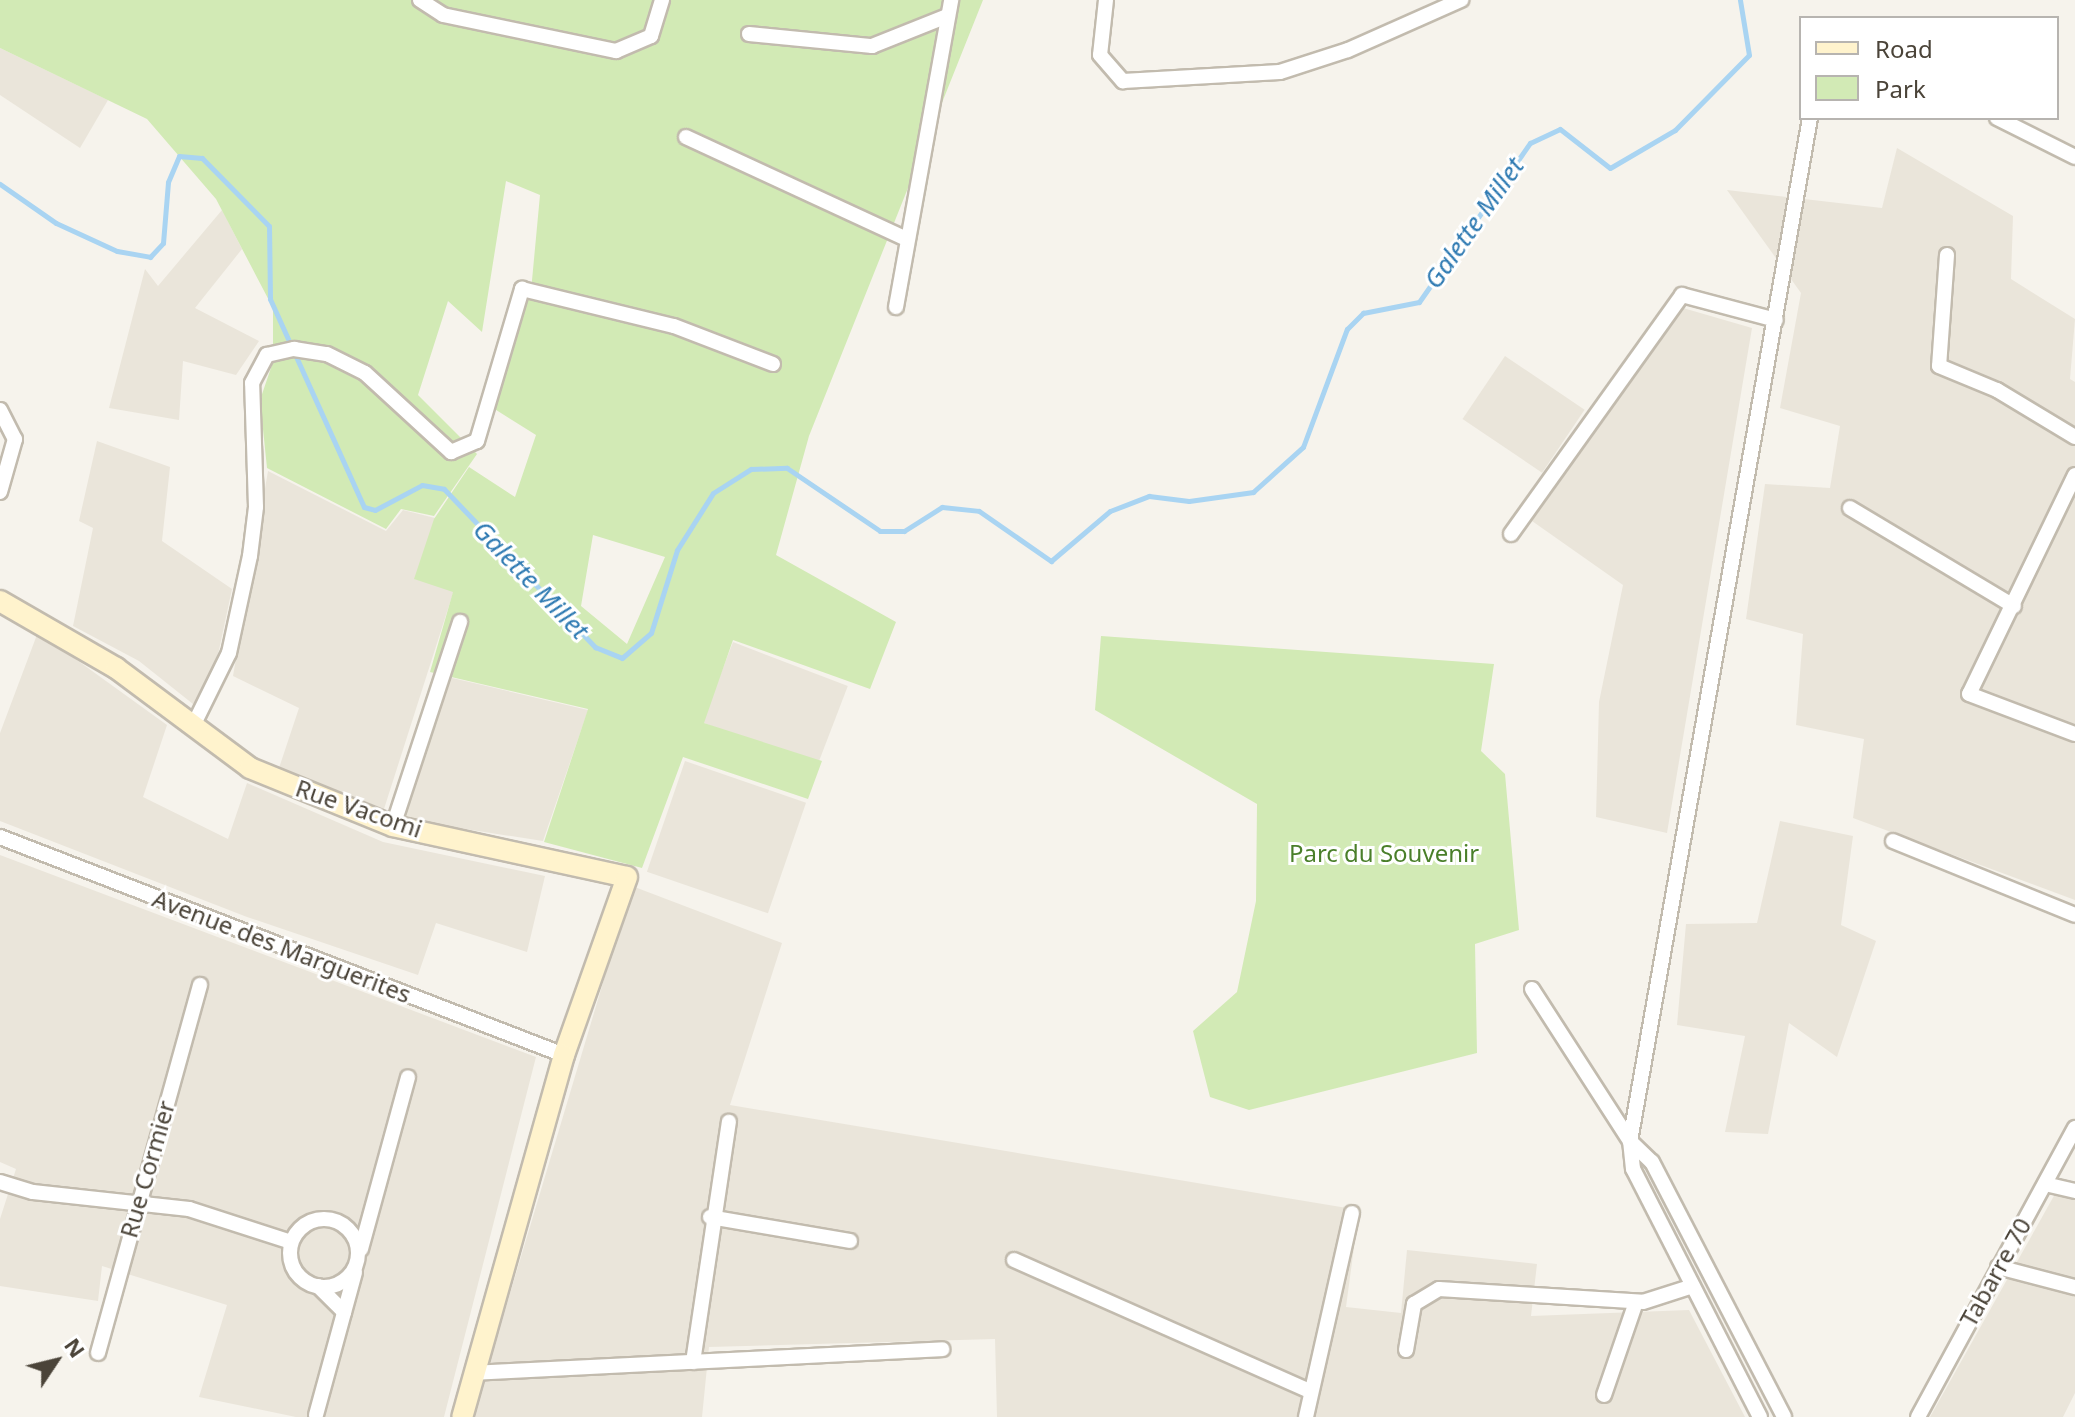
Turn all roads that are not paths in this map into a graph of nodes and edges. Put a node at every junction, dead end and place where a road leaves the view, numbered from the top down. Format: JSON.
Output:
{"nodes":[{"id":1,"x":420,"y":0,"type":"edge"},
{"id":2,"x":662,"y":0,"type":"edge"},
{"id":3,"x":951,"y":0,"type":"edge"},
{"id":4,"x":1106,"y":0,"type":"edge"},
{"id":5,"x":1461,"y":0,"type":"edge"},
{"id":6,"x":947,"y":16,"type":"junction"},
{"id":7,"x":749,"y":34,"type":"dead end"},
{"id":8,"x":1810,"y":120,"type":"edge"},
{"id":9,"x":2001,"y":120,"type":"edge"},
{"id":10,"x":686,"y":137,"type":"dead end"},
{"id":11,"x":2075,"y":157,"type":"edge"},
{"id":12,"x":905,"y":238,"type":"junction"},
{"id":13,"x":1947,"y":255,"type":"dead end"},
{"id":14,"x":896,"y":307,"type":"dead end"},
{"id":15,"x":1776,"y":320,"type":"junction"},
{"id":16,"x":773,"y":364,"type":"dead end"},
{"id":17,"x":0,"y":410,"type":"edge"},
{"id":18,"x":2075,"y":437,"type":"edge"},
{"id":19,"x":2075,"y":475,"type":"edge"},
{"id":20,"x":0,"y":492,"type":"edge"},
{"id":21,"x":1850,"y":508,"type":"dead end"},
{"id":22,"x":1511,"y":534,"type":"dead end"},
{"id":23,"x":0,"y":601,"type":"edge"},
{"id":24,"x":2014,"y":606,"type":"junction"},
{"id":25,"x":460,"y":622,"type":"dead end"},
{"id":26,"x":194,"y":724,"type":"junction"},
{"id":27,"x":2075,"y":734,"type":"edge"},
{"id":28,"x":393,"y":826,"type":"junction"},
{"id":29,"x":0,"y":837,"type":"edge"},
{"id":30,"x":1893,"y":841,"type":"dead end"},
{"id":31,"x":2075,"y":915,"type":"edge"},
{"id":32,"x":200,"y":985,"type":"dead end"},
{"id":33,"x":1532,"y":989,"type":"dead end"},
{"id":34,"x":564,"y":1055,"type":"junction"},
{"id":35,"x":408,"y":1077,"type":"dead end"},
{"id":36,"x":729,"y":1122,"type":"dead end"},
{"id":37,"x":2075,"y":1128,"type":"edge"},
{"id":38,"x":1630,"y":1141,"type":"junction"},
{"id":39,"x":0,"y":1182,"type":"edge"},
{"id":40,"x":2045,"y":1184,"type":"junction"},
{"id":41,"x":2075,"y":1191,"type":"edge"},
{"id":42,"x":137,"y":1200,"type":"junction"},
{"id":43,"x":371,"y":1212,"type":"junction"},
{"id":44,"x":1352,"y":1213,"type":"dead end"},
{"id":45,"x":710,"y":1217,"type":"junction"},
{"id":46,"x":338,"y":1222,"type":"junction"},
{"id":47,"x":850,"y":1241,"type":"dead end"},
{"id":48,"x":291,"y":1242,"type":"junction"},
{"id":49,"x":361,"y":1249,"type":"junction"},
{"id":50,"x":1014,"y":1260,"type":"dead end"},
{"id":51,"x":1998,"y":1267,"type":"junction"},
{"id":52,"x":355,"y":1272,"type":"junction"},
{"id":53,"x":318,"y":1286,"type":"junction"},
{"id":54,"x":1693,"y":1286,"type":"junction"},
{"id":55,"x":2075,"y":1287,"type":"edge"},
{"id":56,"x":1636,"y":1302,"type":"junction"},
{"id":57,"x":344,"y":1312,"type":"junction"},
{"id":58,"x":942,"y":1349,"type":"dead end"},
{"id":59,"x":1406,"y":1350,"type":"dead end"},
{"id":60,"x":98,"y":1353,"type":"dead end"},
{"id":61,"x":693,"y":1362,"type":"junction"},
{"id":62,"x":473,"y":1373,"type":"junction"},
{"id":63,"x":1310,"y":1391,"type":"junction"},
{"id":64,"x":1604,"y":1395,"type":"dead end"},
{"id":65,"x":316,"y":1415,"type":"edge"},
{"id":66,"x":462,"y":1417,"type":"edge"},
{"id":67,"x":1306,"y":1417,"type":"edge"},
{"id":68,"x":1760,"y":1417,"type":"edge"},
{"id":69,"x":1784,"y":1417,"type":"edge"},
{"id":70,"x":1918,"y":1417,"type":"edge"}],
"edges":[{"from":1,"to":2,"type":"street"},
{"from":3,"to":6,"type":"street"},
{"from":4,"to":5,"type":"street"},
{"from":6,"to":7,"type":"street"},
{"from":6,"to":12,"type":"street"},
{"from":8,"to":15,"type":"street"},
{"from":9,"to":11,"type":"street"},
{"from":10,"to":12,"type":"street"},
{"from":12,"to":14,"type":"street"},
{"from":13,"to":18,"type":"street"},
{"from":15,"to":22,"type":"street"},
{"from":15,"to":38,"type":"street"},
{"from":16,"to":26,"type":"street"},
{"from":17,"to":20,"type":"street"},
{"from":19,"to":24,"type":"street"},
{"from":21,"to":24,"type":"street"},
{"from":23,"to":26,"type":"street","name":"Rue Vacomi"},
{"from":24,"to":27,"type":"street"},
{"from":25,"to":28,"type":"street"},
{"from":26,"to":28,"type":"street","name":"Rue Vacomi"},
{"from":28,"to":34,"type":"street","name":"Rue Vacomi"},
{"from":29,"to":34,"type":"street","name":"Avenue des Marguerites"},
{"from":30,"to":31,"type":"street"},
{"from":32,"to":42,"type":"street","name":"Rue Cormier"},
{"from":33,"to":38,"type":"street"},
{"from":34,"to":62,"type":"street"},
{"from":35,"to":43,"type":"street"},
{"from":36,"to":45,"type":"street"},
{"from":37,"to":40,"type":"street","name":"Tabarre 70"},
{"from":38,"to":54,"type":"street"},
{"from":38,"to":69,"type":"street"},
{"from":39,"to":42,"type":"street"},
{"from":40,"to":41,"type":"street"},
{"from":40,"to":51,"type":"street","name":"Tabarre 70"},
{"from":42,"to":48,"type":"street"},
{"from":42,"to":60,"type":"street","name":"Rue Cormier"},
{"from":43,"to":46,"type":"street"},
{"from":43,"to":49,"type":"street"},
{"from":44,"to":63,"type":"street"},
{"from":45,"to":47,"type":"street"},
{"from":45,"to":61,"type":"street"},
{"from":46,"to":48,"type":"street"},
{"from":46,"to":49,"type":"street"},
{"from":48,"to":53,"type":"street"},
{"from":49,"to":52,"type":"street"},
{"from":50,"to":63,"type":"street"},
{"from":51,"to":55,"type":"street"},
{"from":51,"to":70,"type":"street","name":"Tabarre 70"},
{"from":52,"to":53,"type":"street"},
{"from":52,"to":57,"type":"street"},
{"from":53,"to":57,"type":"street"},
{"from":54,"to":56,"type":"street"},
{"from":54,"to":68,"type":"street"},
{"from":56,"to":59,"type":"street"},
{"from":56,"to":64,"type":"street"},
{"from":57,"to":65,"type":"street"},
{"from":58,"to":61,"type":"street"},
{"from":61,"to":62,"type":"street"},
{"from":62,"to":66,"type":"street"},
{"from":63,"to":67,"type":"street"}]}
